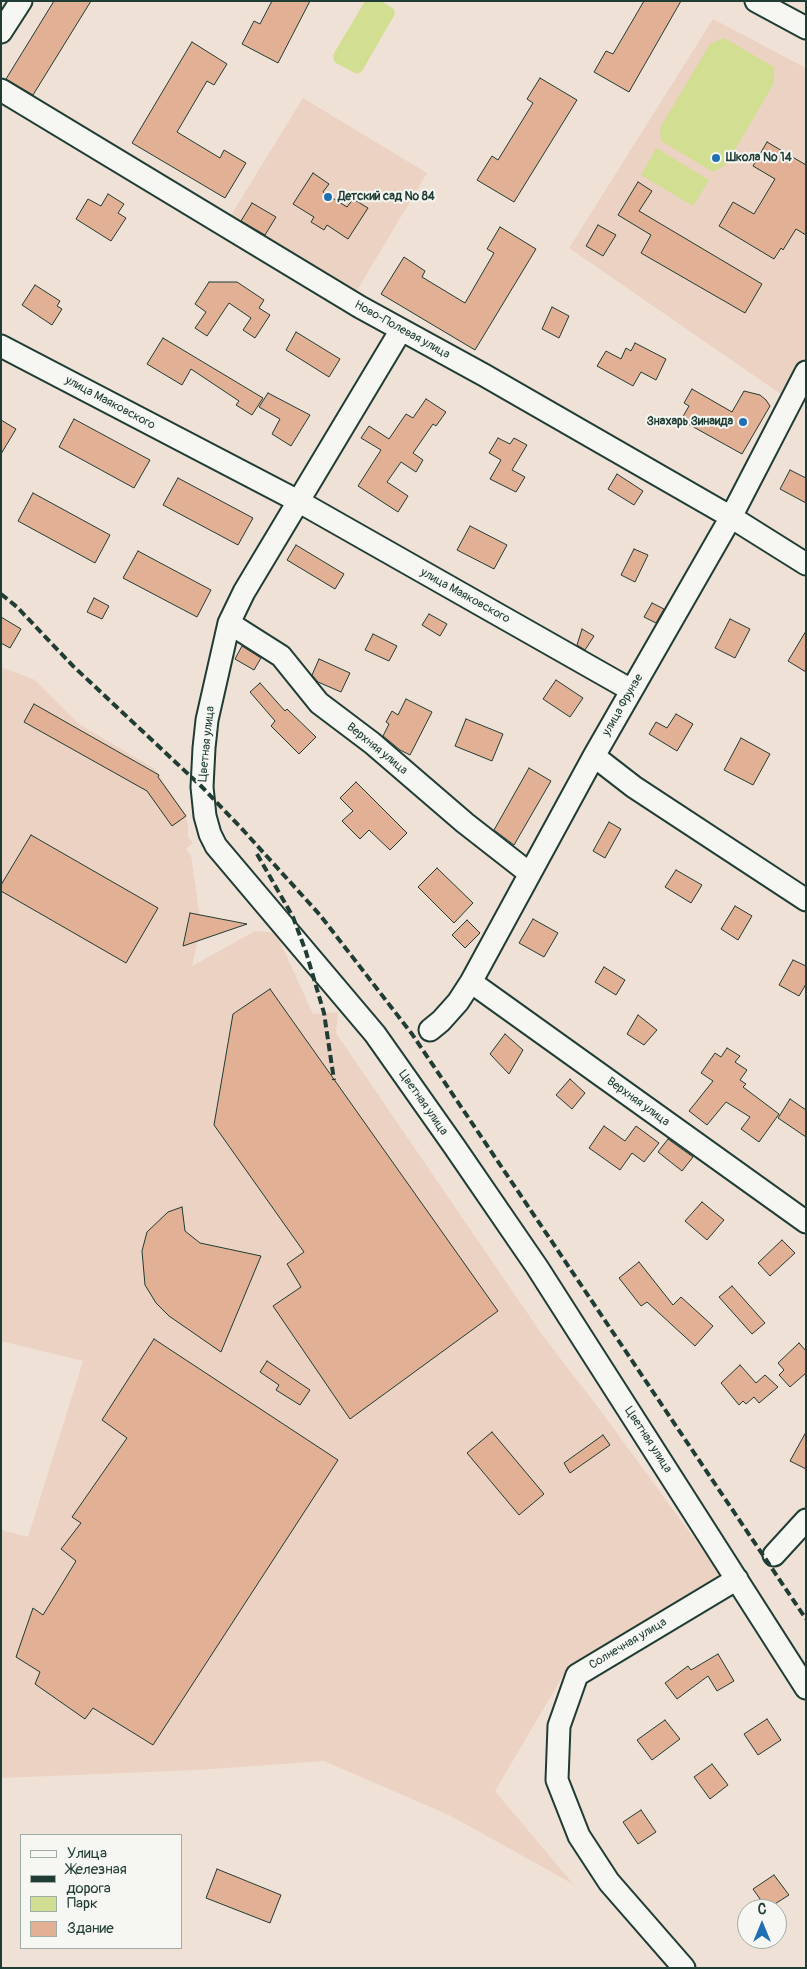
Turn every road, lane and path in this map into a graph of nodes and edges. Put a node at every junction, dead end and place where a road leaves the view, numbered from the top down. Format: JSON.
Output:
{"nodes":[{"id":1,"x":21,"y":1,"type":"edge"},
{"id":2,"x":756,"y":1,"type":"edge"},
{"id":3,"x":806,"y":28,"type":"edge"},
{"id":4,"x":1,"y":32,"type":"edge"},
{"id":5,"x":1,"y":90,"type":"edge"},
{"id":6,"x":400,"y":330,"type":"junction"},
{"id":7,"x":1,"y":346,"type":"edge"},
{"id":8,"x":806,"y":372,"type":"edge"},
{"id":9,"x":801,"y":394,"type":"edge"},
{"id":10,"x":298,"y":501,"type":"junction"},
{"id":11,"x":731,"y":517,"type":"junction"},
{"id":12,"x":806,"y":564,"type":"edge"},
{"id":13,"x":229,"y":623,"type":"junction"},
{"id":14,"x":631,"y":690,"type":"junction"},
{"id":15,"x":594,"y":756,"type":"junction"},
{"id":16,"x":529,"y":873,"type":"junction"},
{"id":17,"x":806,"y":900,"type":"edge"},
{"id":18,"x":471,"y":982,"type":"junction"},
{"id":19,"x":430,"y":1030,"type":"dead end"},
{"id":20,"x":806,"y":1222,"type":"edge"},
{"id":21,"x":806,"y":1520,"type":"edge"},
{"id":22,"x":774,"y":1555,"type":"dead end"},
{"id":23,"x":737,"y":1579,"type":"junction"},
{"id":24,"x":806,"y":1688,"type":"edge"},
{"id":25,"x":684,"y":1968,"type":"edge"}],
"edges":[{"from":1,"to":4,"type":"street"},
{"from":2,"to":3,"type":"street"},
{"from":5,"to":6,"type":"street","name":"Ново-Полевая улица"},
{"from":6,"to":10,"type":"street"},
{"from":6,"to":11,"type":"street","name":"Ново-Полевая улица"},
{"from":7,"to":10,"type":"street","name":"улица Маяковского"},
{"from":8,"to":9,"type":"street","name":"улица Фрунзе"},
{"from":9,"to":11,"type":"street","name":"улица Фрунзе"},
{"from":10,"to":13,"type":"street","name":"Цветная улица"},
{"from":10,"to":14,"type":"street","name":"улица Маяковского"},
{"from":11,"to":12,"type":"street","name":"Ново-Полевая улица"},
{"from":11,"to":14,"type":"street","name":"улица Фрунзе"},
{"from":13,"to":16,"type":"street","name":"Верхняя улица"},
{"from":13,"to":23,"type":"street","name":"Цветная улица"},
{"from":14,"to":15,"type":"street","name":"улица Фрунзе"},
{"from":15,"to":16,"type":"street","name":"улица Фрунзе"},
{"from":15,"to":17,"type":"street"},
{"from":16,"to":18,"type":"street","name":"улица Фрунзе"},
{"from":18,"to":19,"type":"street","name":"улица Фрунзе"},
{"from":18,"to":20,"type":"street","name":"Верхняя улица"},
{"from":21,"to":22,"type":"street"},
{"from":23,"to":24,"type":"street","name":"Цветная улица"},
{"from":23,"to":25,"type":"street","name":"Солнечная улица"}]}
